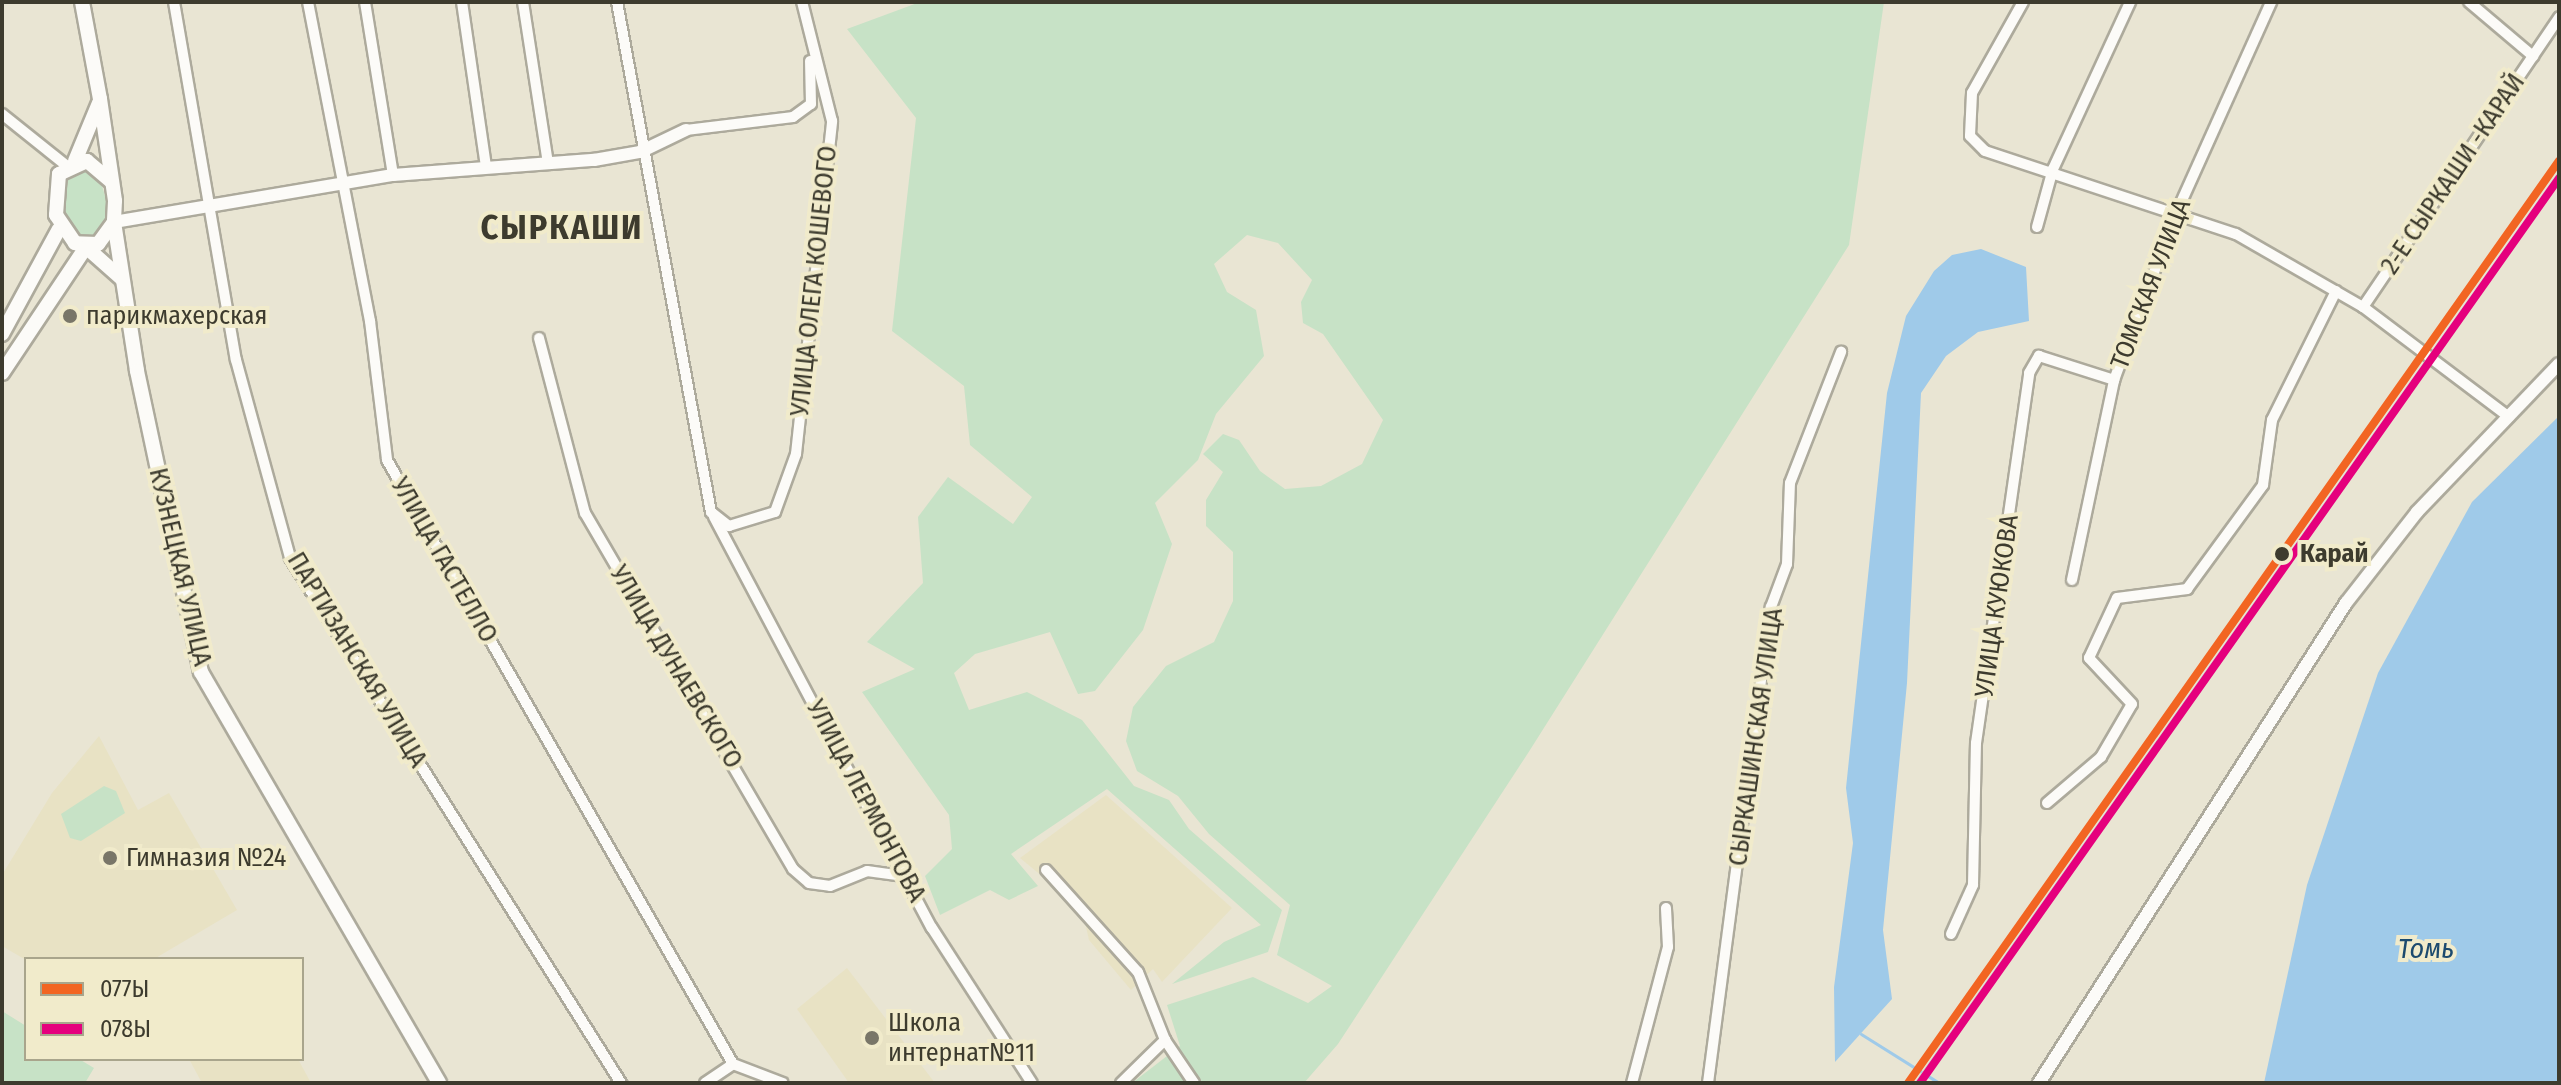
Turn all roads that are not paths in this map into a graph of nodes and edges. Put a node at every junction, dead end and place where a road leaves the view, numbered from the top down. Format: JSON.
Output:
{"nodes":[{"id":1,"x":82,"y":2,"type":"edge"},
{"id":2,"x":174,"y":2,"type":"edge"},
{"id":3,"x":308,"y":2,"type":"edge"},
{"id":4,"x":365,"y":2,"type":"edge"},
{"id":5,"x":462,"y":2,"type":"edge"},
{"id":6,"x":523,"y":2,"type":"edge"},
{"id":7,"x":617,"y":2,"type":"edge"},
{"id":8,"x":802,"y":2,"type":"edge"},
{"id":9,"x":2023,"y":2,"type":"edge"},
{"id":10,"x":2130,"y":2,"type":"edge"},
{"id":11,"x":2271,"y":2,"type":"edge"},
{"id":12,"x":2469,"y":2,"type":"edge"},
{"id":13,"x":2559,"y":17,"type":"edge"},
{"id":14,"x":810,"y":55,"type":"junction"},
{"id":15,"x":2533,"y":56,"type":"junction"},
{"id":16,"x":100,"y":99,"type":"junction"},
{"id":17,"x":2,"y":114,"type":"edge"},
{"id":18,"x":686,"y":130,"type":"joint"},
{"id":19,"x":640,"y":152,"type":"junction"},
{"id":20,"x":71,"y":163,"type":"junction"},
{"id":21,"x":548,"y":163,"type":"junction"},
{"id":22,"x":486,"y":166,"type":"junction"},
{"id":23,"x":2053,"y":169,"type":"junction"},
{"id":24,"x":393,"y":175,"type":"junction"},
{"id":25,"x":110,"y":180,"type":"junction"},
{"id":26,"x":342,"y":185,"type":"junction"},
{"id":27,"x":214,"y":203,"type":"junction"},
{"id":28,"x":2175,"y":216,"type":"junction"},
{"id":29,"x":114,"y":222,"type":"junction"},
{"id":30,"x":2037,"y":227,"type":"dead end"},
{"id":31,"x":59,"y":229,"type":"junction"},
{"id":32,"x":86,"y":247,"type":"junction"},
{"id":33,"x":122,"y":279,"type":"junction"},
{"id":34,"x":2336,"y":291,"type":"junction"},
{"id":35,"x":2363,"y":307,"type":"junction"},
{"id":36,"x":2,"y":334,"type":"edge"},
{"id":37,"x":539,"y":338,"type":"dead end"},
{"id":38,"x":1841,"y":352,"type":"dead end"},
{"id":39,"x":2559,"y":364,"type":"edge"},
{"id":40,"x":2,"y":373,"type":"edge"},
{"id":41,"x":2114,"y":380,"type":"junction"},
{"id":42,"x":2509,"y":417,"type":"junction"},
{"id":43,"x":711,"y":512,"type":"junction"},
{"id":44,"x":2072,"y":580,"type":"dead end"},
{"id":45,"x":2047,"y":803,"type":"dead end"},
{"id":46,"x":1046,"y":870,"type":"dead end"},
{"id":47,"x":910,"y":877,"type":"junction"},
{"id":48,"x":1666,"y":908,"type":"dead end"},
{"id":49,"x":1951,"y":934,"type":"dead end"},
{"id":50,"x":1165,"y":1040,"type":"junction"},
{"id":51,"x":733,"y":1064,"type":"junction"},
{"id":52,"x":439,"y":1083,"type":"edge"},
{"id":53,"x":621,"y":1083,"type":"edge"},
{"id":54,"x":705,"y":1083,"type":"edge"},
{"id":55,"x":783,"y":1083,"type":"edge"},
{"id":56,"x":1032,"y":1083,"type":"edge"},
{"id":57,"x":1121,"y":1083,"type":"edge"},
{"id":58,"x":1194,"y":1083,"type":"edge"},
{"id":59,"x":1632,"y":1083,"type":"edge"},
{"id":60,"x":1708,"y":1083,"type":"edge"},
{"id":61,"x":2039,"y":1083,"type":"edge"}],
"edges":[{"from":1,"to":16,"type":"main road"},
{"from":2,"to":27,"type":"street","name":"ПАРТИЗАНСКАЯ УЛИЦА"},
{"from":3,"to":26,"type":"street","name":"УЛИЦА ГАСТЕЛЛО"},
{"from":4,"to":24,"type":"street"},
{"from":5,"to":22,"type":"street"},
{"from":6,"to":21,"type":"street"},
{"from":7,"to":19,"type":"street","name":"УЛИЦА ЛЕРМОНТОВА"},
{"from":8,"to":14,"type":"street","name":"УЛИЦА ОЛЕГА КОШЕВОГО"},
{"from":9,"to":23,"type":"street"},
{"from":10,"to":23,"type":"street"},
{"from":11,"to":28,"type":"street","name":"ТОМСКАЯ УЛИЦА"},
{"from":12,"to":15,"type":"street"},
{"from":13,"to":15,"type":"street","name":"2-Е СЫРКАШИ -КАРАЙ"},
{"from":14,"to":18,"type":"street"},
{"from":14,"to":43,"type":"street","name":"УЛИЦА ОЛЕГА КОШЕВОГО"},
{"from":15,"to":35,"type":"street","name":"2-Е СЫРКАШИ -КАРАЙ"},
{"from":16,"to":20,"type":"main road"},
{"from":16,"to":25,"type":"main road"},
{"from":17,"to":20,"type":"street"},
{"from":18,"to":19,"type":"street"},
{"from":19,"to":21,"type":"street"},
{"from":19,"to":43,"type":"street","name":"УЛИЦА ЛЕРМОНТОВА"},
{"from":20,"to":25,"type":"main road"},
{"from":20,"to":31,"type":"main road"},
{"from":21,"to":22,"type":"street"},
{"from":22,"to":24,"type":"street"},
{"from":23,"to":28,"type":"street"},
{"from":23,"to":30,"type":"street"},
{"from":24,"to":26,"type":"street"},
{"from":25,"to":29,"type":"main road"},
{"from":26,"to":27,"type":"street"},
{"from":26,"to":51,"type":"street","name":"УЛИЦА ГАСТЕЛЛО"},
{"from":27,"to":29,"type":"street"},
{"from":27,"to":53,"type":"street","name":"ПАРТИЗАНСКАЯ УЛИЦА"},
{"from":28,"to":34,"type":"street"},
{"from":28,"to":41,"type":"street","name":"ТОМСКАЯ УЛИЦА"},
{"from":29,"to":32,"type":"main road"},
{"from":29,"to":33,"type":"main road","name":"КУЗНЕЦКАЯ УЛИЦА"},
{"from":31,"to":32,"type":"main road"},
{"from":31,"to":36,"type":"main road"},
{"from":32,"to":33,"type":"main road"},
{"from":32,"to":40,"type":"main road"},
{"from":33,"to":52,"type":"main road","name":"КУЗНЕЦКАЯ УЛИЦА"},
{"from":34,"to":35,"type":"street"},
{"from":34,"to":45,"type":"street"},
{"from":35,"to":42,"type":"street"},
{"from":37,"to":47,"type":"street","name":"УЛИЦА ДУНАЕВСКОГО"},
{"from":38,"to":60,"type":"street","name":"СЫРКАШИНСКАЯ УЛИЦА"},
{"from":39,"to":42,"type":"street"},
{"from":41,"to":44,"type":"street","name":"ТОМСКАЯ УЛИЦА"},
{"from":41,"to":49,"type":"street","name":"УЛИЦА КУЮКОВА"},
{"from":42,"to":61,"type":"street"},
{"from":43,"to":47,"type":"street","name":"УЛИЦА ЛЕРМОНТОВА"},
{"from":46,"to":50,"type":"street"},
{"from":47,"to":56,"type":"street","name":"УЛИЦА ЛЕРМОНТОВА"},
{"from":48,"to":59,"type":"street"},
{"from":50,"to":57,"type":"street"},
{"from":50,"to":58,"type":"street"},
{"from":51,"to":54,"type":"street"},
{"from":51,"to":55,"type":"street"}]}
